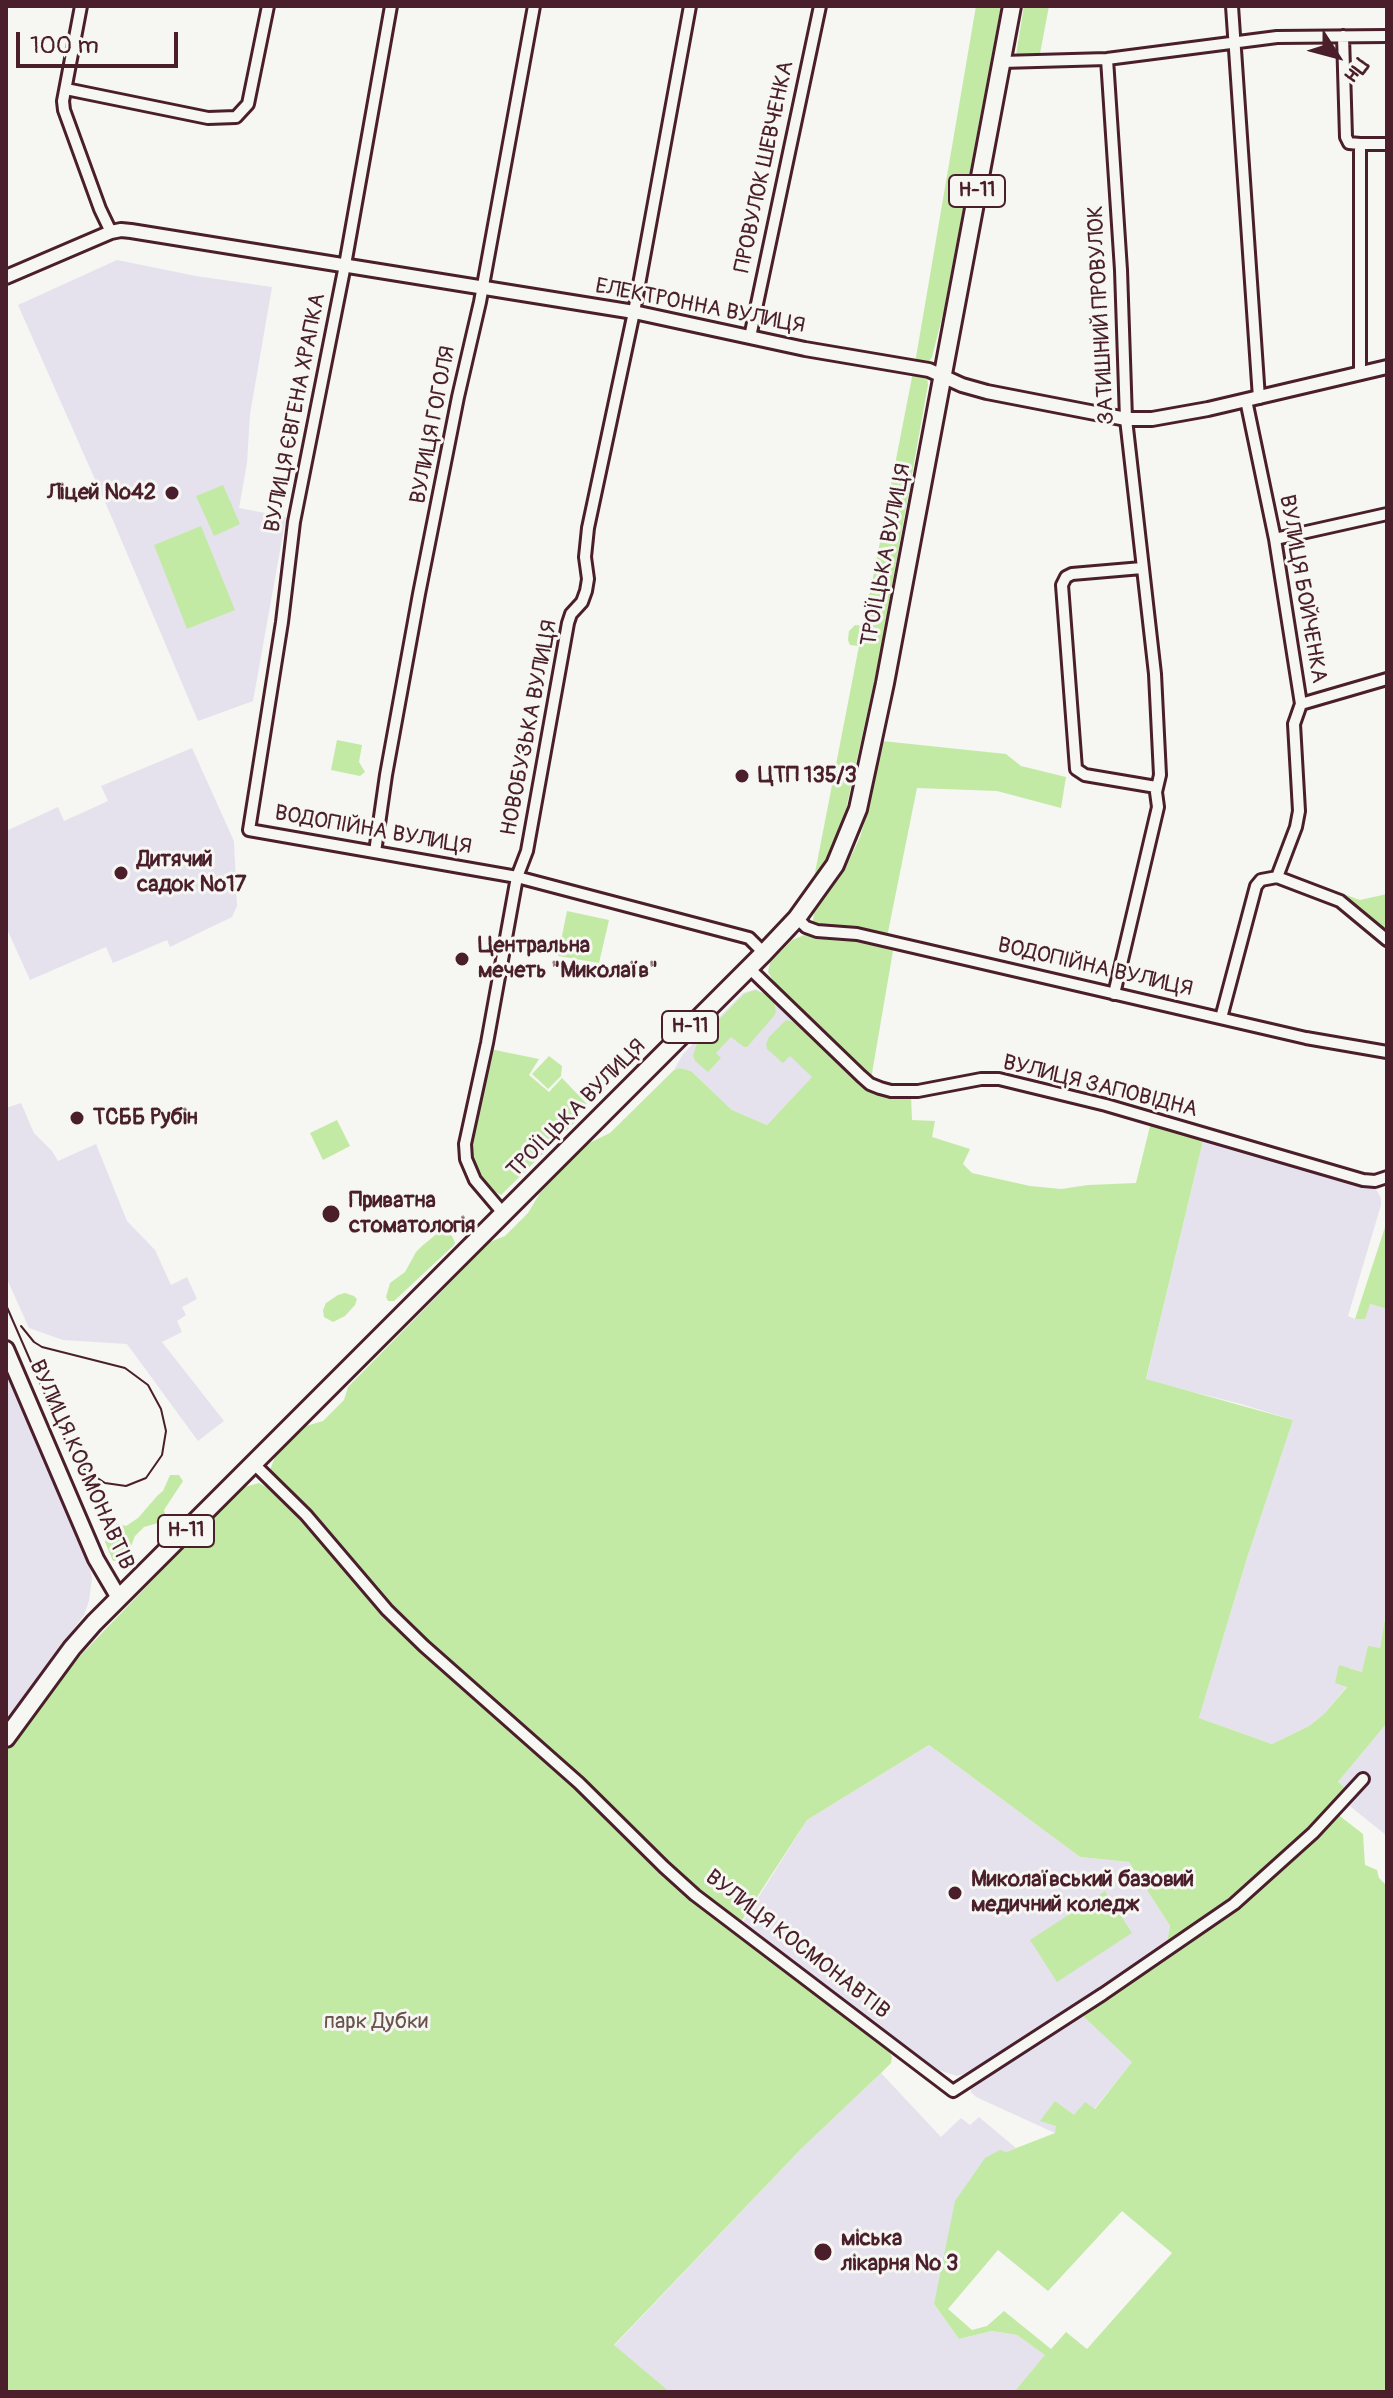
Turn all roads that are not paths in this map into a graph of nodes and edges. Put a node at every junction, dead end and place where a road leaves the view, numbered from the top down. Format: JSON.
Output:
{"nodes":[{"id":1,"x":81,"y":6,"type":"edge"},
{"id":2,"x":268,"y":6,"type":"edge"},
{"id":3,"x":391,"y":6,"type":"edge"},
{"id":4,"x":534,"y":6,"type":"edge"},
{"id":5,"x":690,"y":6,"type":"edge"},
{"id":6,"x":820,"y":6,"type":"edge"},
{"id":7,"x":1012,"y":6,"type":"edge"},
{"id":8,"x":1232,"y":6,"type":"edge"},
{"id":9,"x":1343,"y":36,"type":"junction"},
{"id":10,"x":1387,"y":36,"type":"edge"},
{"id":11,"x":1235,"y":41,"type":"junction"},
{"id":12,"x":1107,"y":59,"type":"junction"},
{"id":13,"x":1002,"y":62,"type":"junction"},
{"id":14,"x":66,"y":89,"type":"junction"},
{"id":15,"x":1360,"y":144,"type":"junction"},
{"id":16,"x":1387,"y":144,"type":"edge"},
{"id":17,"x":111,"y":232,"type":"junction"},
{"id":18,"x":345,"y":265,"type":"junction"},
{"id":19,"x":6,"y":277,"type":"edge"},
{"id":20,"x":483,"y":287,"type":"junction"},
{"id":21,"x":634,"y":312,"type":"junction"},
{"id":22,"x":750,"y":337,"type":"junction"},
{"id":23,"x":1387,"y":367,"type":"edge"},
{"id":24,"x":1360,"y":374,"type":"junction"},
{"id":25,"x":943,"y":376,"type":"junction"},
{"id":26,"x":1259,"y":398,"type":"junction"},
{"id":27,"x":1246,"y":400,"type":"junction"},
{"id":28,"x":1126,"y":419,"type":"junction"},
{"id":29,"x":1387,"y":514,"type":"edge"},
{"id":30,"x":1275,"y":539,"type":"junction"},
{"id":31,"x":1142,"y":568,"type":"junction"},
{"id":32,"x":1387,"y":679,"type":"edge"},
{"id":33,"x":1301,"y":704,"type":"junction"},
{"id":34,"x":1156,"y":787,"type":"junction"},
{"id":35,"x":249,"y":830,"type":"joint"},
{"id":36,"x":375,"y":852,"type":"junction"},
{"id":37,"x":517,"y":877,"type":"junction"},
{"id":38,"x":1277,"y":877,"type":"junction"},
{"id":39,"x":797,"y":918,"type":"junction"},
{"id":40,"x":1387,"y":940,"type":"edge"},
{"id":41,"x":764,"y":953,"type":"junction"},
{"id":42,"x":749,"y":968,"type":"junction"},
{"id":43,"x":1114,"y":994,"type":"junction"},
{"id":44,"x":1221,"y":1018,"type":"junction"},
{"id":45,"x":1387,"y":1052,"type":"edge"},
{"id":46,"x":1387,"y":1177,"type":"edge"},
{"id":47,"x":503,"y":1213,"type":"junction"},
{"id":48,"x":6,"y":1349,"type":"edge"},
{"id":49,"x":253,"y":1463,"type":"junction"},
{"id":50,"x":119,"y":1598,"type":"junction"},
{"id":51,"x":6,"y":1738,"type":"edge"},
{"id":52,"x":1363,"y":1779,"type":"dead end"}],
"edges":[{"from":1,"to":14,"type":"street"},
{"from":2,"to":14,"type":"street"},
{"from":3,"to":18,"type":"street","name":"ВУЛИЦЯ ЄВГЕНА ХРАПКА"},
{"from":4,"to":20,"type":"street","name":"ВУЛИЦЯ ГОГОЛЯ"},
{"from":5,"to":21,"type":"street","name":"НОВОБУЗЬКА ВУЛИЦЯ"},
{"from":6,"to":22,"type":"street","name":"ПРОВУЛОК ШЕВЧЕНКА"},
{"from":7,"to":13,"type":"main road","name":"ТРОЇЦЬКА ВУЛИЦЯ","number":"Н-11"},
{"from":8,"to":11,"type":"street"},
{"from":9,"to":10,"type":"street"},
{"from":9,"to":11,"type":"street"},
{"from":9,"to":15,"type":"street"},
{"from":11,"to":12,"type":"street"},
{"from":11,"to":26,"type":"street"},
{"from":12,"to":13,"type":"street"},
{"from":12,"to":28,"type":"street","name":"ЗАТИШНИЙ ПРОВУЛОК"},
{"from":13,"to":25,"type":"main road","name":"ТРОЇЦЬКА ВУЛИЦЯ","number":"Н-11"},
{"from":14,"to":17,"type":"street"},
{"from":15,"to":16,"type":"street"},
{"from":15,"to":24,"type":"street"},
{"from":17,"to":18,"type":"street","name":"ЕЛЕКТРОННА ВУЛИЦЯ"},
{"from":17,"to":19,"type":"street","name":"ЕЛЕКТРОННА ВУЛИЦЯ"},
{"from":18,"to":20,"type":"street","name":"ЕЛЕКТРОННА ВУЛИЦЯ"},
{"from":18,"to":35,"type":"street","name":"ВУЛИЦЯ ЄВГЕНА ХРАПКА"},
{"from":20,"to":21,"type":"street","name":"ЕЛЕКТРОННА ВУЛИЦЯ"},
{"from":20,"to":36,"type":"street","name":"ВУЛИЦЯ ГОГОЛЯ"},
{"from":21,"to":22,"type":"street","name":"ЕЛЕКТРОННА ВУЛИЦЯ"},
{"from":21,"to":37,"type":"street","name":"НОВОБУЗЬКА ВУЛИЦЯ"},
{"from":22,"to":25,"type":"street","name":"ЕЛЕКТРОННА ВУЛИЦЯ"},
{"from":23,"to":24,"type":"street","name":"ЕЛЕКТРОННА ВУЛИЦЯ"},
{"from":24,"to":26,"type":"street","name":"ЕЛЕКТРОННА ВУЛИЦЯ"},
{"from":25,"to":28,"type":"street","name":"ЕЛЕКТРОННА ВУЛИЦЯ"},
{"from":25,"to":39,"type":"main road","name":"ТРОЇЦЬКА ВУЛИЦЯ","number":"Н-11"},
{"from":26,"to":27,"type":"street","name":"ЕЛЕКТРОННА ВУЛИЦЯ"},
{"from":27,"to":28,"type":"street","name":"ЕЛЕКТРОННА ВУЛИЦЯ"},
{"from":27,"to":30,"type":"street","name":"ВУЛИЦЯ БОЙЧЕНКА"},
{"from":28,"to":31,"type":"street","name":"ЗАТИШНИЙ ПРОВУЛОК"},
{"from":29,"to":30,"type":"street"},
{"from":30,"to":33,"type":"street","name":"ВУЛИЦЯ БОЙЧЕНКА"},
{"from":31,"to":34,"type":"street","name":"ЗАТИШНИЙ ПРОВУЛОК"},
{"from":31,"to":34,"type":"street"},
{"from":32,"to":33,"type":"street"},
{"from":33,"to":38,"type":"street","name":"ВУЛИЦЯ БОЙЧЕНКА"},
{"from":34,"to":43,"type":"street","name":"ЗАТИШНИЙ ПРОВУЛОК"},
{"from":35,"to":36,"type":"street","name":"ВОДОПІЙНА ВУЛИЦЯ"},
{"from":36,"to":37,"type":"street","name":"ВОДОПІЙНА ВУЛИЦЯ"},
{"from":37,"to":41,"type":"street","name":"ВОДОПІЙНА ВУЛИЦЯ"},
{"from":37,"to":47,"type":"street","name":"НОВОБУЗЬКА ВУЛИЦЯ"},
{"from":38,"to":40,"type":"street"},
{"from":38,"to":44,"type":"street"},
{"from":39,"to":41,"type":"main road","name":"ТРОЇЦЬКА ВУЛИЦЯ","number":"Н-11"},
{"from":39,"to":43,"type":"street","name":"ВОДОПІЙНА ВУЛИЦЯ"},
{"from":41,"to":42,"type":"main road","name":"ТРОЇЦЬКА ВУЛИЦЯ","number":"Н-11"},
{"from":42,"to":46,"type":"street","name":"ВУЛИЦЯ ЗАПОВІДНА"},
{"from":42,"to":47,"type":"main road","name":"ТРОЇЦЬКА ВУЛИЦЯ","number":"Н-11"},
{"from":43,"to":44,"type":"street","name":"ВОДОПІЙНА ВУЛИЦЯ"},
{"from":44,"to":45,"type":"street","name":"ВОДОПІЙНА ВУЛИЦЯ"},
{"from":47,"to":49,"type":"main road","name":"ТРОЇЦЬКА ВУЛИЦЯ","number":"Н-11"},
{"from":48,"to":50,"type":"main road","name":"ВУЛИЦЯ КОСМОНАВТІВ"},
{"from":49,"to":50,"type":"main road","name":"ТРОЇЦЬКА ВУЛИЦЯ","number":"Н-11"},
{"from":49,"to":52,"type":"street","name":"ВУЛИЦЯ КОСМОНАВТІВ"},
{"from":50,"to":51,"type":"main road","name":"ТРОЇЦЬКА ВУЛИЦЯ","number":"Н-11"}]}
